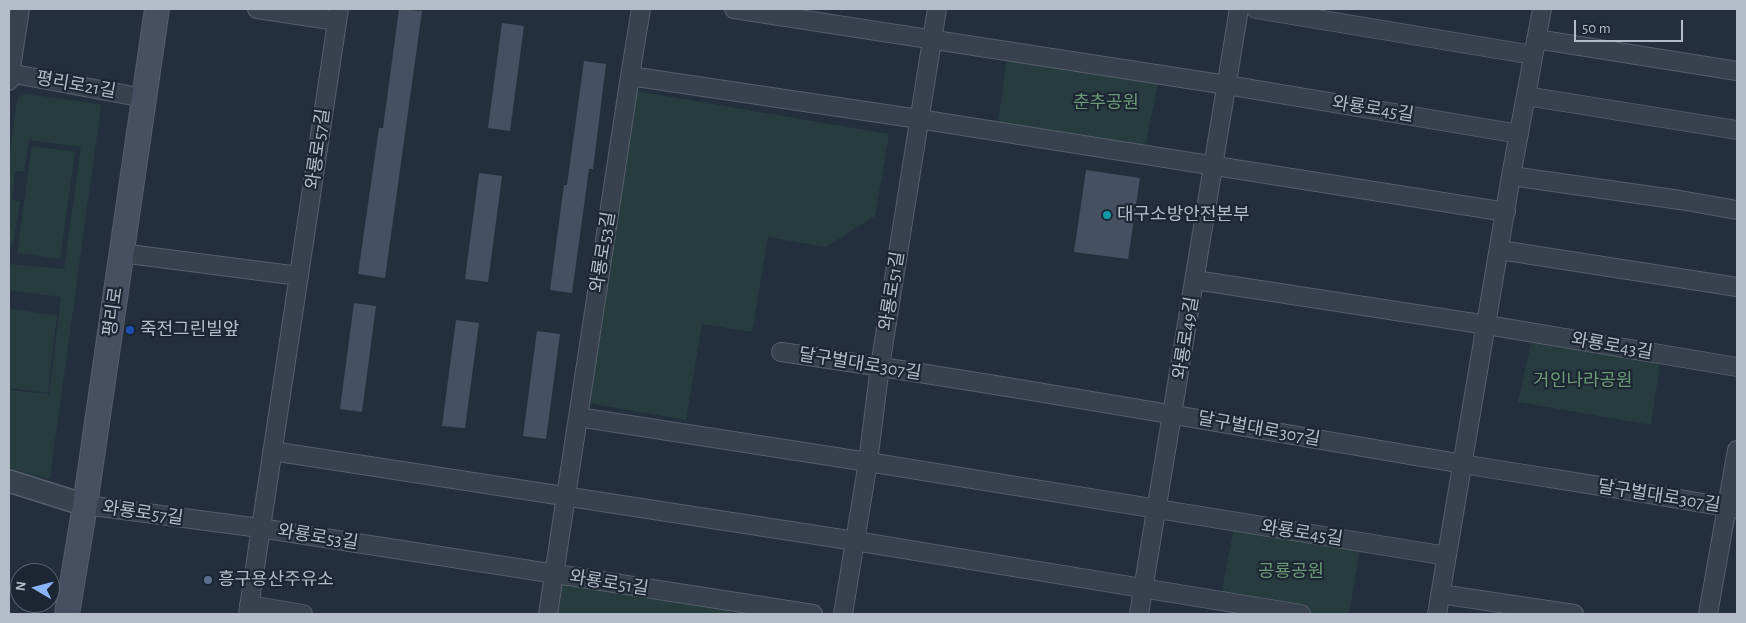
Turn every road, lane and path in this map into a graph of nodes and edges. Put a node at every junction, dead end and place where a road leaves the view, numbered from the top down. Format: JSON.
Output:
{"nodes":[{"id":1,"x":20,"y":9,"type":"edge"},
{"id":2,"x":157,"y":9,"type":"edge"},
{"id":3,"x":257,"y":9,"type":"edge"},
{"id":4,"x":641,"y":9,"type":"edge"},
{"id":5,"x":734,"y":9,"type":"edge"},
{"id":6,"x":937,"y":9,"type":"edge"},
{"id":7,"x":1239,"y":9,"type":"edge"},
{"id":8,"x":1256,"y":9,"type":"edge"},
{"id":9,"x":1542,"y":9,"type":"edge"},
{"id":10,"x":338,"y":15,"type":"edge"},
{"id":11,"x":931,"y":39,"type":"junction"},
{"id":12,"x":1535,"y":47,"type":"junction"},
{"id":13,"x":1737,"y":71,"type":"edge"},
{"id":14,"x":9,"y":76,"type":"edge"},
{"id":15,"x":630,"y":76,"type":"junction"},
{"id":16,"x":1226,"y":85,"type":"junction"},
{"id":17,"x":1526,"y":96,"type":"junction"},
{"id":18,"x":144,"y":98,"type":"junction"},
{"id":19,"x":919,"y":119,"type":"junction"},
{"id":20,"x":1737,"y":130,"type":"edge"},
{"id":21,"x":1519,"y":134,"type":"junction"},
{"id":22,"x":1213,"y":166,"type":"junction"},
{"id":23,"x":1511,"y":176,"type":"junction"},
{"id":24,"x":1737,"y":210,"type":"edge"},
{"id":25,"x":1506,"y":212,"type":"junction"},
{"id":26,"x":1500,"y":250,"type":"junction"},
{"id":27,"x":121,"y":253,"type":"junction"},
{"id":28,"x":299,"y":276,"type":"junction"},
{"id":29,"x":1195,"y":280,"type":"junction"},
{"id":30,"x":1737,"y":287,"type":"edge"},
{"id":31,"x":1487,"y":325,"type":"junction"},
{"id":32,"x":781,"y":352,"type":"dead end"},
{"id":33,"x":880,"y":366,"type":"junction"},
{"id":34,"x":1737,"y":367,"type":"edge"},
{"id":35,"x":1173,"y":414,"type":"junction"},
{"id":36,"x":578,"y":417,"type":"junction"},
{"id":37,"x":272,"y":450,"type":"junction"},
{"id":38,"x":1737,"y":450,"type":"edge"},
{"id":39,"x":868,"y":462,"type":"junction"},
{"id":40,"x":1463,"y":464,"type":"junction"},
{"id":41,"x":9,"y":481,"type":"edge"},
{"id":42,"x":566,"y":496,"type":"junction"},
{"id":43,"x":85,"y":505,"type":"junction"},
{"id":44,"x":1732,"y":508,"type":"edge"},
{"id":45,"x":1158,"y":510,"type":"junction"},
{"id":46,"x":260,"y":528,"type":"junction"},
{"id":47,"x":855,"y":541,"type":"junction"},
{"id":48,"x":1447,"y":556,"type":"junction"},
{"id":49,"x":554,"y":574,"type":"junction"},
{"id":50,"x":1143,"y":589,"type":"junction"},
{"id":51,"x":1440,"y":594,"type":"junction"},
{"id":52,"x":249,"y":610,"type":"edge"},
{"id":53,"x":67,"y":614,"type":"edge"},
{"id":54,"x":303,"y":614,"type":"edge"},
{"id":55,"x":548,"y":614,"type":"edge"},
{"id":56,"x":813,"y":614,"type":"edge"},
{"id":57,"x":843,"y":614,"type":"edge"},
{"id":58,"x":1139,"y":614,"type":"edge"},
{"id":59,"x":1300,"y":614,"type":"edge"},
{"id":60,"x":1436,"y":614,"type":"edge"},
{"id":61,"x":1574,"y":614,"type":"edge"},
{"id":62,"x":1708,"y":614,"type":"edge"}],
"edges":[{"from":1,"to":14,"type":"street"},
{"from":2,"to":18,"type":"main road","name":"평리로"},
{"from":3,"to":10,"type":"street","name":"와룡로57길"},
{"from":4,"to":15,"type":"street","name":"와룡로53길"},
{"from":5,"to":11,"type":"street"},
{"from":6,"to":11,"type":"street","name":"와룡로51길"},
{"from":7,"to":16,"type":"street","name":"와룡로49길"},
{"from":8,"to":12,"type":"street"},
{"from":9,"to":12,"type":"street"},
{"from":10,"to":28,"type":"street","name":"와룡로57길"},
{"from":11,"to":16,"type":"street"},
{"from":11,"to":19,"type":"street","name":"와룡로51길"},
{"from":12,"to":13,"type":"street"},
{"from":12,"to":17,"type":"street"},
{"from":14,"to":18,"type":"street","name":"평리로21길"},
{"from":15,"to":19,"type":"street"},
{"from":15,"to":36,"type":"street","name":"와룡로53길"},
{"from":16,"to":21,"type":"street","name":"와룡로45길"},
{"from":16,"to":22,"type":"street","name":"와룡로49길"},
{"from":17,"to":20,"type":"street"},
{"from":17,"to":21,"type":"street"},
{"from":18,"to":27,"type":"main road","name":"평리로"},
{"from":19,"to":22,"type":"street"},
{"from":19,"to":33,"type":"street","name":"와룡로51길"},
{"from":21,"to":23,"type":"street"},
{"from":22,"to":25,"type":"street"},
{"from":22,"to":29,"type":"street","name":"와룡로49길"},
{"from":23,"to":24,"type":"street"},
{"from":23,"to":25,"type":"street"},
{"from":25,"to":26,"type":"street"},
{"from":26,"to":30,"type":"street"},
{"from":26,"to":31,"type":"street"},
{"from":27,"to":28,"type":"street"},
{"from":27,"to":43,"type":"main road","name":"평리로"},
{"from":28,"to":37,"type":"street","name":"와룡로57길"},
{"from":29,"to":31,"type":"street"},
{"from":29,"to":35,"type":"street","name":"와룡로49길"},
{"from":31,"to":34,"type":"street","name":"와룡로43길"},
{"from":31,"to":40,"type":"street"},
{"from":32,"to":33,"type":"street","name":"달구벌대로307길"},
{"from":33,"to":35,"type":"street","name":"달구벌대로307길"},
{"from":33,"to":39,"type":"street","name":"와룡로51길"},
{"from":35,"to":40,"type":"street","name":"달구벌대로307길"},
{"from":35,"to":45,"type":"street","name":"와룡로49길"},
{"from":36,"to":39,"type":"street"},
{"from":36,"to":42,"type":"street","name":"와룡로53길"},
{"from":37,"to":42,"type":"street"},
{"from":37,"to":46,"type":"street","name":"와룡로57길"},
{"from":38,"to":44,"type":"street"},
{"from":39,"to":45,"type":"street"},
{"from":39,"to":47,"type":"street","name":"와룡로51길"},
{"from":40,"to":44,"type":"street","name":"달구벌대로307길"},
{"from":40,"to":48,"type":"street"},
{"from":41,"to":43,"type":"street"},
{"from":42,"to":47,"type":"street"},
{"from":42,"to":49,"type":"street","name":"와룡로53길"},
{"from":43,"to":46,"type":"street","name":"와룡로57길"},
{"from":43,"to":53,"type":"main road","name":"평리로"},
{"from":44,"to":62,"type":"street"},
{"from":45,"to":48,"type":"street","name":"와룡로45길"},
{"from":45,"to":50,"type":"street","name":"와룡로49길"},
{"from":46,"to":49,"type":"street","name":"와룡로53길"},
{"from":46,"to":52,"type":"street","name":"와룡로57길"},
{"from":47,"to":50,"type":"street"},
{"from":47,"to":57,"type":"street","name":"와룡로51길"},
{"from":48,"to":51,"type":"street"},
{"from":49,"to":55,"type":"street","name":"와룡로53길"},
{"from":49,"to":56,"type":"street","name":"와룡로51길"},
{"from":50,"to":58,"type":"street","name":"와룡로49길"},
{"from":50,"to":59,"type":"street"},
{"from":51,"to":60,"type":"street"},
{"from":51,"to":61,"type":"street"},
{"from":52,"to":54,"type":"street"}]}
